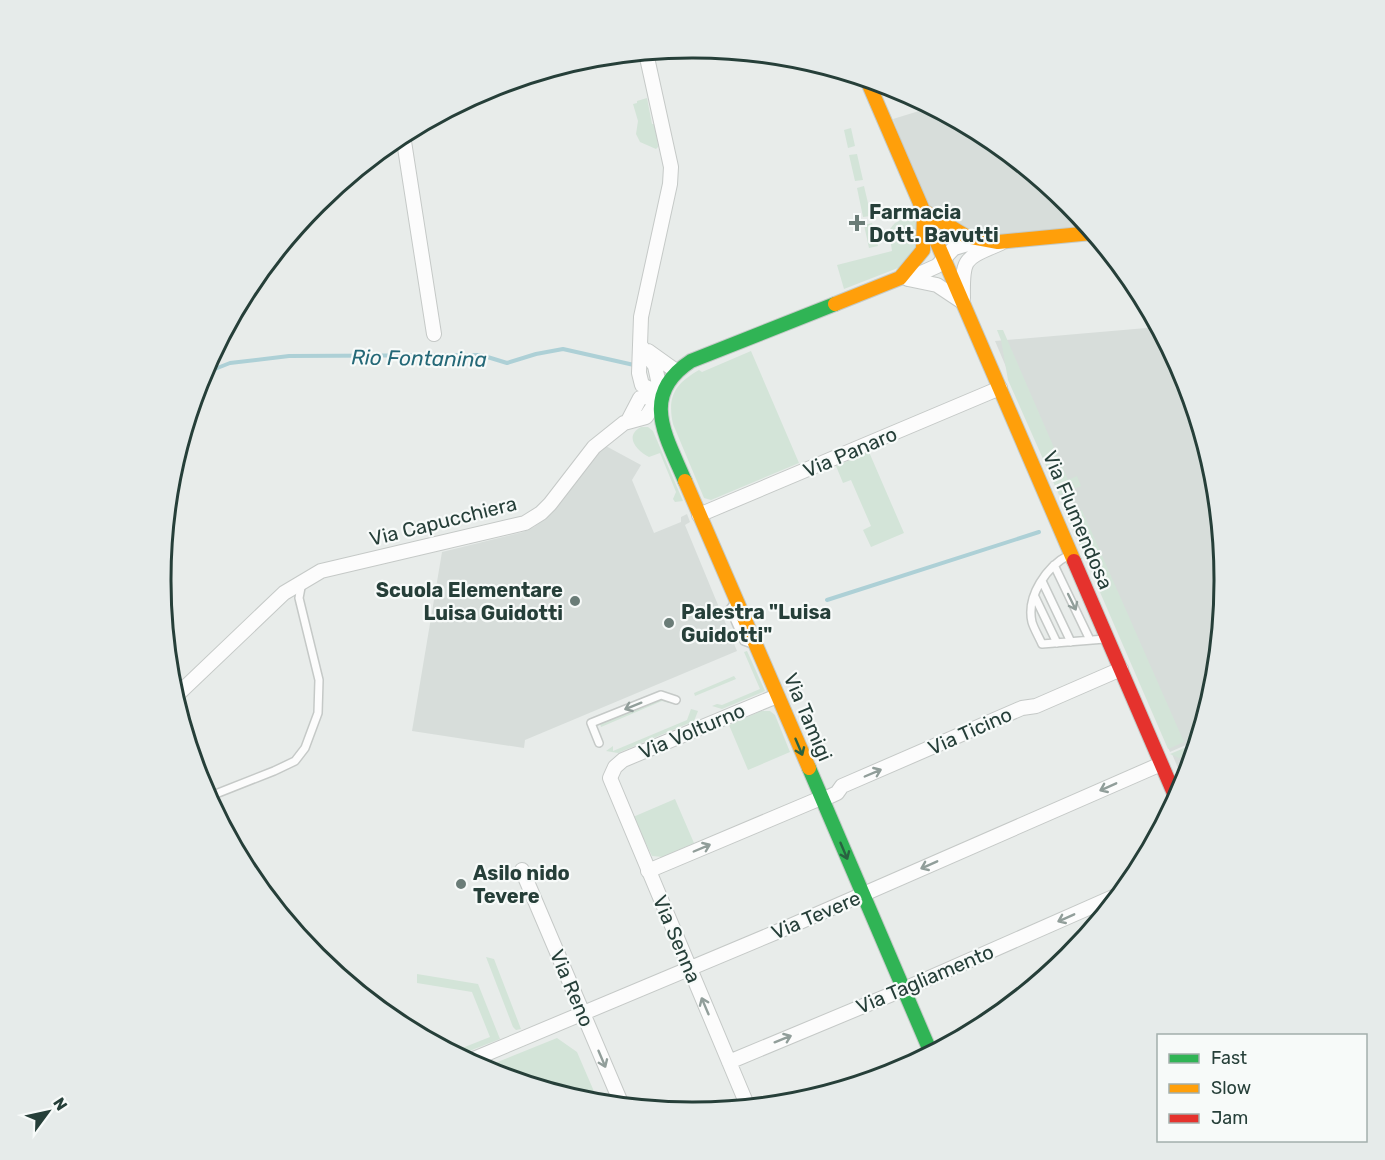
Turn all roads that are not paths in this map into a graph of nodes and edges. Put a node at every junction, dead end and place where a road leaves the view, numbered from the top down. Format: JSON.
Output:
{"nodes":[{"id":1,"x":648,"y":61,"type":"edge"},
{"id":2,"x":871,"y":90,"type":"edge"},
{"id":3,"x":405,"y":145,"type":"edge"},
{"id":4,"x":924,"y":211,"type":"junction"},
{"id":5,"x":1083,"y":234,"type":"edge"},
{"id":6,"x":983,"y":240,"type":"junction"},
{"id":7,"x":1002,"y":243,"type":"junction"},
{"id":8,"x":944,"y":257,"type":"junction"},
{"id":9,"x":970,"y":257,"type":"junction"},
{"id":10,"x":914,"y":261,"type":"junction"},
{"id":11,"x":904,"y":279,"type":"junction"},
{"id":12,"x":963,"y":303,"type":"junction"},
{"id":13,"x":434,"y":334,"type":"dead end"},
{"id":14,"x":641,"y":346,"type":"junction"},
{"id":15,"x":675,"y":371,"type":"junction"},
{"id":16,"x":1000,"y":388,"type":"junction"},
{"id":17,"x":661,"y":394,"type":"junction"},
{"id":18,"x":699,"y":515,"type":"junction"},
{"id":19,"x":1071,"y":554,"type":"junction"},
{"id":20,"x":1054,"y":565,"type":"junction"},
{"id":21,"x":1042,"y":580,"type":"junction"},
{"id":22,"x":302,"y":582,"type":"junction"},
{"id":23,"x":1034,"y":594,"type":"junction"},
{"id":24,"x":1108,"y":639,"type":"junction"},
{"id":25,"x":1090,"y":640,"type":"junction"},
{"id":26,"x":1071,"y":642,"type":"junction"},
{"id":27,"x":1057,"y":643,"type":"junction"},
{"id":28,"x":1121,"y":669,"type":"junction"},
{"id":29,"x":183,"y":690,"type":"edge"},
{"id":30,"x":777,"y":696,"type":"junction"},
{"id":31,"x":676,"y":700,"type":"dead end"},
{"id":32,"x":599,"y":742,"type":"dead end"},
{"id":33,"x":1161,"y":764,"type":"junction"},
{"id":34,"x":612,"y":771,"type":"joint"},
{"id":35,"x":1171,"y":787,"type":"edge"},
{"id":36,"x":217,"y":793,"type":"edge"},
{"id":37,"x":821,"y":799,"type":"junction"},
{"id":38,"x":522,"y":870,"type":"dead end"},
{"id":39,"x":648,"y":871,"type":"junction"},
{"id":40,"x":862,"y":895,"type":"junction"},
{"id":41,"x":1102,"y":902,"type":"edge"},
{"id":42,"x":689,"y":968,"type":"junction"},
{"id":43,"x":904,"y":989,"type":"junction"},
{"id":44,"x":582,"y":1013,"type":"junction"},
{"id":45,"x":928,"y":1045,"type":"edge"},
{"id":46,"x":480,"y":1056,"type":"edge"},
{"id":47,"x":729,"y":1062,"type":"junction"},
{"id":48,"x":618,"y":1096,"type":"edge"},
{"id":49,"x":744,"y":1098,"type":"edge"}],
"edges":[{"from":1,"to":14,"type":"street"},
{"from":2,"to":4,"type":"street","name":"Via Flumendosa"},
{"from":3,"to":13,"type":"street"},
{"from":4,"to":6,"type":"street"},
{"from":4,"to":8,"type":"street","name":"Via Flumendosa"},
{"from":4,"to":10,"type":"street"},
{"from":5,"to":7,"type":"street"},
{"from":6,"to":7,"type":"street"},
{"from":6,"to":8,"type":"street"},
{"from":7,"to":9,"type":"street"},
{"from":8,"to":9,"type":"street"},
{"from":8,"to":10,"type":"street"},
{"from":8,"to":11,"type":"street"},
{"from":8,"to":12,"type":"street","name":"Via Flumendosa"},
{"from":9,"to":12,"type":"street"},
{"from":10,"to":11,"type":"street"},
{"from":11,"to":12,"type":"street"},
{"from":11,"to":15,"type":"street"},
{"from":12,"to":16,"type":"street","name":"Via Flumendosa"},
{"from":14,"to":15,"type":"street"},
{"from":14,"to":17,"type":"street"},
{"from":14,"to":17,"type":"street"},
{"from":15,"to":17,"type":"street","name":"Via Capucchiera"},
{"from":16,"to":18,"type":"street","name":"Via Panaro"},
{"from":16,"to":19,"type":"street","name":"Via Flumendosa"},
{"from":17,"to":18,"type":"street","name":"Via Tamigi"},
{"from":17,"to":22,"type":"street","name":"Via Capucchiera"},
{"from":18,"to":30,"type":"street","name":"Via Tamigi"},
{"from":19,"to":20,"type":"lane"},
{"from":19,"to":24,"type":"street","name":"Via Flumendosa"},
{"from":20,"to":21,"type":"lane"},
{"from":20,"to":25,"type":"lane","one_way":true},
{"from":21,"to":23,"type":"lane"},
{"from":21,"to":26,"type":"lane"},
{"from":22,"to":29,"type":"street","name":"Via Capucchiera"},
{"from":22,"to":36,"type":"lane"},
{"from":23,"to":27,"type":"lane"},
{"from":23,"to":27,"type":"lane"},
{"from":24,"to":25,"type":"lane"},
{"from":24,"to":28,"type":"street","name":"Via Flumendosa"},
{"from":25,"to":26,"type":"lane"},
{"from":26,"to":27,"type":"lane"},
{"from":28,"to":33,"type":"street","name":"Via Flumendosa"},
{"from":37,"to":28,"type":"street","name":"Via Ticino","one_way":true},
{"from":30,"to":34,"type":"street","name":"Via Volturno"},
{"from":30,"to":37,"type":"street","name":"Via Tamigi","one_way":true},
{"from":31,"to":32,"type":"lane","one_way":true},
{"from":33,"to":35,"type":"street","name":"Via Flumendosa"},
{"from":33,"to":40,"type":"street","name":"Via Tevere","one_way":true},
{"from":34,"to":39,"type":"street","name":"Via Senna"},
{"from":39,"to":37,"type":"street","name":"Via Ticino","one_way":true},
{"from":37,"to":40,"type":"street","name":"Via Tamigi","one_way":true},
{"from":38,"to":44,"type":"street","name":"Via Reno"},
{"from":39,"to":42,"type":"street","name":"Via Senna"},
{"from":40,"to":42,"type":"street","name":"Via Tevere"},
{"from":40,"to":43,"type":"street","name":"Via Tamigi"},
{"from":41,"to":43,"type":"street","name":"Via Tagliamento","one_way":true},
{"from":42,"to":44,"type":"street","name":"Via Tevere"},
{"from":47,"to":42,"type":"street","name":"Via Senna","one_way":true},
{"from":43,"to":45,"type":"street","name":"Via Tamigi"},
{"from":47,"to":43,"type":"street","name":"Via Tagliamento","one_way":true},
{"from":44,"to":46,"type":"street","name":"Via Tevere"},
{"from":44,"to":48,"type":"street","name":"Via Reno","one_way":true},
{"from":47,"to":49,"type":"street","name":"Via Senna"}]}
